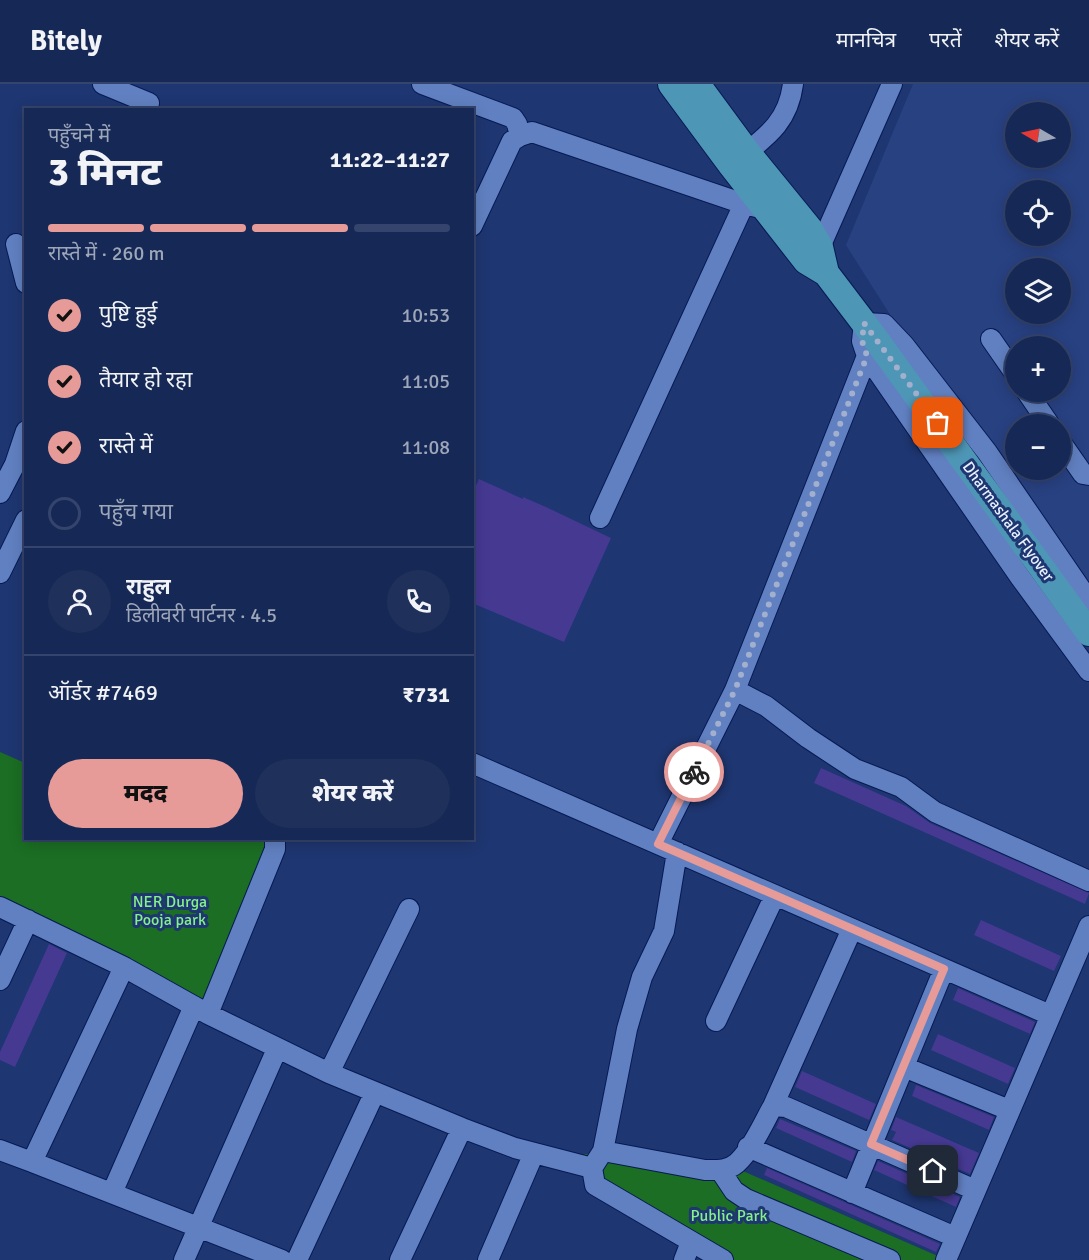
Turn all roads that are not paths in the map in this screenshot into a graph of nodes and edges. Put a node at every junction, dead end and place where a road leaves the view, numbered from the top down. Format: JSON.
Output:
{"nodes":[{"id":1,"x":103,"y":84,"type":"edge"},
{"id":2,"x":422,"y":84,"type":"edge"},
{"id":3,"x":671,"y":84,"type":"edge"},
{"id":4,"x":697,"y":84,"type":"edge"},
{"id":5,"x":793,"y":84,"type":"edge"},
{"id":6,"x":892,"y":84,"type":"edge"},
{"id":7,"x":149,"y":103,"type":"dead end"},
{"id":8,"x":520,"y":136,"type":"junction"},
{"id":9,"x":739,"y":159,"type":"junction"},
{"id":10,"x":755,"y":206,"type":"junction"},
{"id":11,"x":474,"y":222,"type":"edge"},
{"id":12,"x":14,"y":243,"type":"edge"},
{"id":13,"x":817,"y":260,"type":"junction"},
{"id":14,"x":24,"y":276,"type":"edge"},
{"id":15,"x":864,"y":323,"type":"junction"},
{"id":16,"x":991,"y":339,"type":"dead end"},
{"id":17,"x":875,"y":353,"type":"junction"},
{"id":18,"x":1005,"y":359,"type":"edge"},
{"id":19,"x":24,"y":437,"type":"edge"},
{"id":20,"x":1071,"y":457,"type":"edge"},
{"id":21,"x":1089,"y":475,"type":"edge"},
{"id":22,"x":0,"y":493,"type":"edge"},
{"id":23,"x":600,"y":518,"type":"dead end"},
{"id":24,"x":24,"y":524,"type":"edge"},
{"id":25,"x":0,"y":573,"type":"edge"},
{"id":26,"x":1089,"y":601,"type":"edge"},
{"id":27,"x":1089,"y":633,"type":"edge"},
{"id":28,"x":1089,"y":671,"type":"edge"},
{"id":29,"x":735,"y":690,"type":"junction"},
{"id":30,"x":474,"y":764,"type":"edge"},
{"id":31,"x":275,"y":840,"type":"edge"},
{"id":32,"x":658,"y":844,"type":"junction"},
{"id":33,"x":677,"y":852,"type":"junction"},
{"id":34,"x":1089,"y":881,"type":"edge"},
{"id":35,"x":775,"y":895,"type":"junction"},
{"id":36,"x":0,"y":907,"type":"edge"},
{"id":37,"x":409,"y":909,"type":"dead end"},
{"id":38,"x":28,"y":920,"type":"junction"},
{"id":39,"x":1089,"y":926,"type":"edge"},
{"id":40,"x":852,"y":929,"type":"junction"},
{"id":41,"x":124,"y":967,"type":"junction"},
{"id":42,"x":944,"y":969,"type":"junction"},
{"id":43,"x":0,"y":980,"type":"edge"},
{"id":44,"x":201,"y":1010,"type":"junction"},
{"id":45,"x":1050,"y":1015,"type":"junction"},
{"id":46,"x":716,"y":1021,"type":"dead end"},
{"id":47,"x":277,"y":1049,"type":"junction"},
{"id":48,"x":904,"y":1067,"type":"junction"},
{"id":49,"x":329,"y":1073,"type":"junction"},
{"id":50,"x":375,"y":1092,"type":"junction"},
{"id":51,"x":772,"y":1106,"type":"junction"},
{"id":52,"x":1009,"y":1110,"type":"junction"},
{"id":53,"x":462,"y":1128,"type":"junction"},
{"id":54,"x":871,"y":1144,"type":"junction"},
{"id":55,"x":748,"y":1147,"type":"junction"},
{"id":56,"x":0,"y":1150,"type":"edge"},
{"id":57,"x":603,"y":1151,"type":"junction"},
{"id":58,"x":534,"y":1153,"type":"junction"},
{"id":59,"x":32,"y":1162,"type":"junction"},
{"id":60,"x":592,"y":1168,"type":"junction"},
{"id":61,"x":720,"y":1170,"type":"junction"},
{"id":62,"x":975,"y":1190,"type":"junction"},
{"id":63,"x":112,"y":1193,"type":"junction"},
{"id":64,"x":852,"y":1193,"type":"junction"},
{"id":65,"x":198,"y":1226,"type":"junction"},
{"id":66,"x":955,"y":1237,"type":"junction"},
{"id":67,"x":688,"y":1251,"type":"edge"},
{"id":68,"x":184,"y":1260,"type":"edge"},
{"id":69,"x":282,"y":1260,"type":"edge"},
{"id":70,"x":297,"y":1260,"type":"edge"},
{"id":71,"x":400,"y":1260,"type":"edge"},
{"id":72,"x":488,"y":1260,"type":"edge"},
{"id":73,"x":723,"y":1260,"type":"edge"},
{"id":74,"x":890,"y":1260,"type":"edge"},
{"id":75,"x":946,"y":1260,"type":"edge"}],
"edges":[{"from":1,"to":7,"type":"street"},
{"from":2,"to":8,"type":"street"},
{"from":3,"to":9,"type":"main road"},
{"from":4,"to":9,"type":"main road"},
{"from":5,"to":9,"type":"street"},
{"from":6,"to":13,"type":"street"},
{"from":8,"to":10,"type":"street"},
{"from":8,"to":11,"type":"street"},
{"from":9,"to":10,"type":"main road"},
{"from":9,"to":13,"type":"main road"},
{"from":10,"to":13,"type":"main road"},
{"from":10,"to":23,"type":"street"},
{"from":12,"to":14,"type":"street"},
{"from":13,"to":15,"type":"main road","name":"Dharmashala Flyover"},
{"from":15,"to":17,"type":"main road","name":"Dharmashala Flyover"},
{"from":15,"to":26,"type":"street"},
{"from":16,"to":18,"type":"street"},
{"from":17,"to":27,"type":"main road","name":"Dharmashala Flyover"},
{"from":17,"to":28,"type":"street"},
{"from":17,"to":29,"type":"street"},
{"from":19,"to":22,"type":"street"},
{"from":20,"to":21,"type":"street"},
{"from":24,"to":25,"type":"street"},
{"from":29,"to":32,"type":"street"},
{"from":29,"to":34,"type":"street"},
{"from":30,"to":32,"type":"street"},
{"from":31,"to":44,"type":"street"},
{"from":32,"to":33,"type":"street"},
{"from":33,"to":35,"type":"street"},
{"from":33,"to":57,"type":"street"},
{"from":35,"to":40,"type":"street"},
{"from":35,"to":46,"type":"street"},
{"from":36,"to":38,"type":"street"},
{"from":37,"to":49,"type":"street"},
{"from":38,"to":41,"type":"street"},
{"from":38,"to":43,"type":"street"},
{"from":39,"to":45,"type":"street"},
{"from":40,"to":42,"type":"street"},
{"from":40,"to":51,"type":"street"},
{"from":41,"to":44,"type":"street"},
{"from":41,"to":59,"type":"street"},
{"from":42,"to":45,"type":"street"},
{"from":42,"to":48,"type":"street"},
{"from":44,"to":47,"type":"street"},
{"from":44,"to":63,"type":"street"},
{"from":45,"to":52,"type":"street"},
{"from":47,"to":49,"type":"street"},
{"from":47,"to":65,"type":"street"},
{"from":48,"to":52,"type":"street"},
{"from":48,"to":54,"type":"street"},
{"from":49,"to":50,"type":"street"},
{"from":50,"to":53,"type":"street"},
{"from":50,"to":70,"type":"street"},
{"from":51,"to":54,"type":"street"},
{"from":51,"to":55,"type":"street"},
{"from":52,"to":62,"type":"street"},
{"from":53,"to":58,"type":"street"},
{"from":53,"to":71,"type":"street"},
{"from":54,"to":62,"type":"street"},
{"from":54,"to":64,"type":"street"},
{"from":55,"to":61,"type":"street"},
{"from":55,"to":64,"type":"street"},
{"from":56,"to":59,"type":"street"},
{"from":57,"to":60,"type":"street"},
{"from":57,"to":61,"type":"street"},
{"from":58,"to":60,"type":"street"},
{"from":58,"to":72,"type":"street"},
{"from":59,"to":63,"type":"street"},
{"from":60,"to":67,"type":"street"},
{"from":61,"to":74,"type":"street"},
{"from":62,"to":66,"type":"street"},
{"from":63,"to":65,"type":"street"},
{"from":64,"to":66,"type":"street"},
{"from":65,"to":68,"type":"street"},
{"from":65,"to":69,"type":"street"},
{"from":66,"to":75,"type":"street"},
{"from":67,"to":73,"type":"street"}]}
